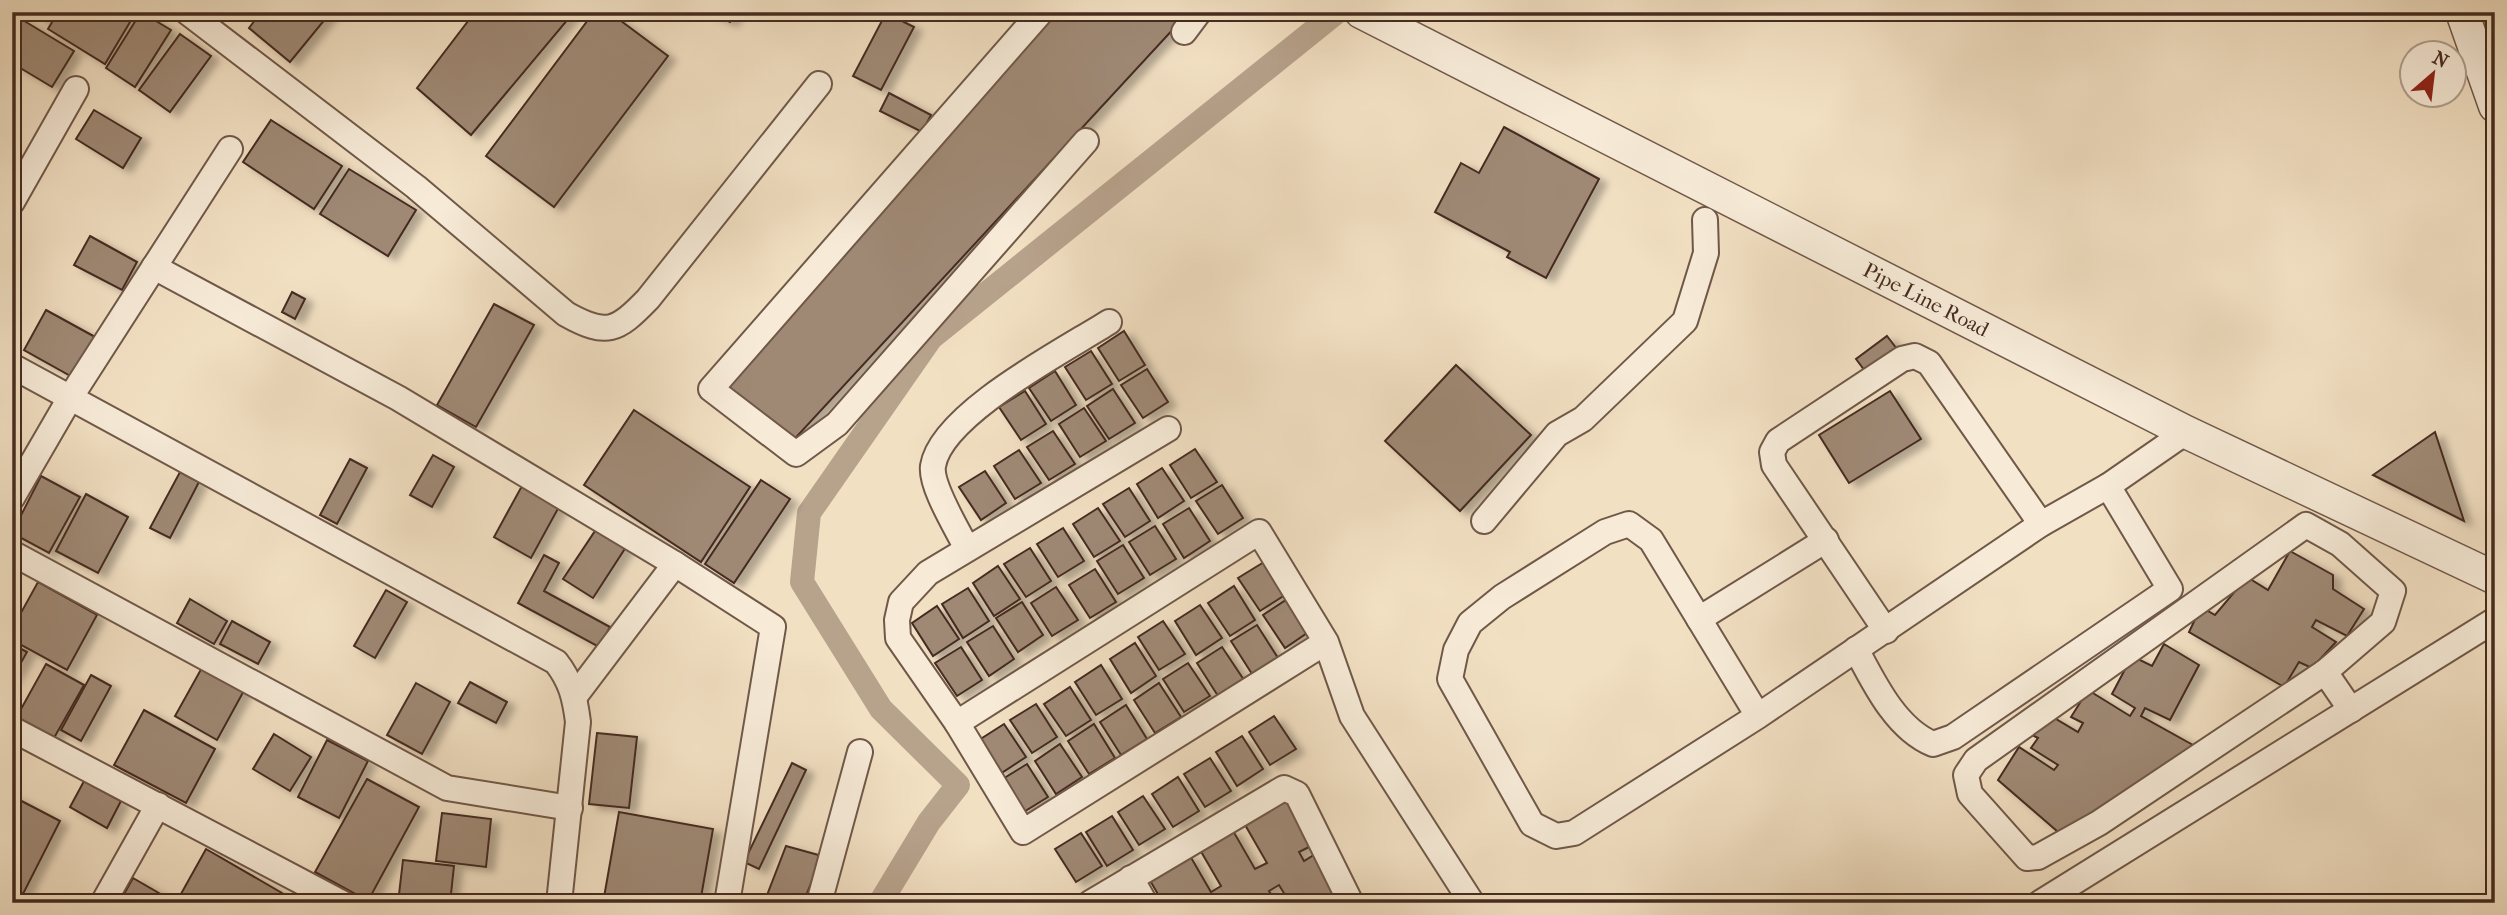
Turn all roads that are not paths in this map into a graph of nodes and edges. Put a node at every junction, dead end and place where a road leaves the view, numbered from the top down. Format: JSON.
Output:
{"nodes":[{"id":1,"x":187,"y":12,"type":"edge"},
{"id":2,"x":1041,"y":12,"type":"edge"},
{"id":3,"x":1199,"y":12,"type":"edge"},
{"id":4,"x":2462,"y":12,"type":"edge"},
{"id":5,"x":1370,"y":16,"type":"edge"},
{"id":6,"x":1184,"y":32,"type":"dead end"},
{"id":7,"x":819,"y":84,"type":"dead end"},
{"id":8,"x":76,"y":89,"type":"dead end"},
{"id":9,"x":2494,"y":99,"type":"edge"},
{"id":10,"x":1086,"y":141,"type":"dead end"},
{"id":11,"x":230,"y":149,"type":"dead end"},
{"id":12,"x":12,"y":202,"type":"edge"},
{"id":13,"x":1705,"y":220,"type":"dead end"},
{"id":14,"x":154,"y":267,"type":"junction"},
{"id":15,"x":1109,"y":322,"type":"dead end"},
{"id":16,"x":12,"y":366,"type":"edge"},
{"id":17,"x":70,"y":398,"type":"junction"},
{"id":18,"x":1168,"y":429,"type":"dead end"},
{"id":19,"x":2186,"y":432,"type":"junction"},
{"id":20,"x":2108,"y":486,"type":"junction"},
{"id":21,"x":12,"y":498,"type":"edge"},
{"id":22,"x":1484,"y":521,"type":"dead end"},
{"id":23,"x":2041,"y":524,"type":"junction"},
{"id":24,"x":1826,"y":540,"type":"junction"},
{"id":25,"x":967,"y":550,"type":"junction"},
{"id":26,"x":12,"y":553,"type":"edge"},
{"id":27,"x":675,"y":564,"type":"junction"},
{"id":28,"x":2495,"y":578,"type":"edge"},
{"id":29,"x":1699,"y":619,"type":"junction"},
{"id":30,"x":2495,"y":620,"type":"edge"},
{"id":31,"x":1886,"y":631,"type":"junction"},
{"id":32,"x":1325,"y":642,"type":"junction"},
{"id":33,"x":1856,"y":649,"type":"junction"},
{"id":34,"x":2325,"y":672,"type":"junction"},
{"id":35,"x":575,"y":696,"type":"junction"},
{"id":36,"x":2351,"y":710,"type":"junction"},
{"id":37,"x":1758,"y":716,"type":"junction"},
{"id":38,"x":957,"y":723,"type":"junction"},
{"id":39,"x":13,"y":730,"type":"edge"},
{"id":40,"x":860,"y":752,"type":"dead end"},
{"id":41,"x":159,"y":805,"type":"junction"},
{"id":42,"x":570,"y":808,"type":"junction"},
{"id":43,"x":2099,"y":823,"type":"junction"},
{"id":44,"x":2118,"y":855,"type":"junction"},
{"id":45,"x":1131,"y":878,"type":"junction"},
{"id":46,"x":103,"y":903,"type":"edge"},
{"id":47,"x":342,"y":903,"type":"edge"},
{"id":48,"x":559,"y":903,"type":"edge"},
{"id":49,"x":727,"y":903,"type":"edge"},
{"id":50,"x":820,"y":903,"type":"edge"},
{"id":51,"x":1090,"y":903,"type":"edge"},
{"id":52,"x":1145,"y":903,"type":"edge"},
{"id":53,"x":1351,"y":903,"type":"edge"},
{"id":54,"x":1472,"y":903,"type":"edge"},
{"id":55,"x":2040,"y":903,"type":"edge"}],
"edges":[{"from":1,"to":7,"type":"street"},
{"from":2,"to":10,"type":"street"},
{"from":3,"to":6,"type":"street"},
{"from":4,"to":9,"type":"street"},
{"from":5,"to":19,"type":"street","name":"Pipe Line Road"},
{"from":8,"to":12,"type":"street"},
{"from":11,"to":14,"type":"street"},
{"from":13,"to":22,"type":"street"},
{"from":14,"to":17,"type":"street"},
{"from":14,"to":27,"type":"street"},
{"from":15,"to":25,"type":"street"},
{"from":16,"to":17,"type":"street"},
{"from":17,"to":21,"type":"street"},
{"from":17,"to":35,"type":"street"},
{"from":18,"to":25,"type":"street"},
{"from":19,"to":20,"type":"street"},
{"from":19,"to":28,"type":"street","name":"Pipe Line Road"},
{"from":20,"to":23,"type":"street"},
{"from":20,"to":33,"type":"street"},
{"from":23,"to":24,"type":"street"},
{"from":23,"to":31,"type":"street"},
{"from":24,"to":29,"type":"street"},
{"from":24,"to":31,"type":"street"},
{"from":25,"to":38,"type":"street"},
{"from":26,"to":42,"type":"street"},
{"from":27,"to":35,"type":"street"},
{"from":27,"to":49,"type":"street"},
{"from":29,"to":37,"type":"street"},
{"from":29,"to":37,"type":"street"},
{"from":30,"to":36,"type":"street"},
{"from":31,"to":33,"type":"street"},
{"from":32,"to":38,"type":"street"},
{"from":32,"to":38,"type":"street"},
{"from":32,"to":54,"type":"street"},
{"from":33,"to":37,"type":"street"},
{"from":34,"to":36,"type":"street"},
{"from":34,"to":43,"type":"street"},
{"from":34,"to":43,"type":"street"},
{"from":35,"to":42,"type":"street"},
{"from":36,"to":44,"type":"street"},
{"from":39,"to":41,"type":"street"},
{"from":40,"to":50,"type":"street"},
{"from":41,"to":46,"type":"street"},
{"from":41,"to":47,"type":"street"},
{"from":42,"to":48,"type":"street"},
{"from":43,"to":44,"type":"street"},
{"from":44,"to":55,"type":"street"},
{"from":45,"to":51,"type":"street"},
{"from":45,"to":52,"type":"street"},
{"from":45,"to":53,"type":"street"}]}
